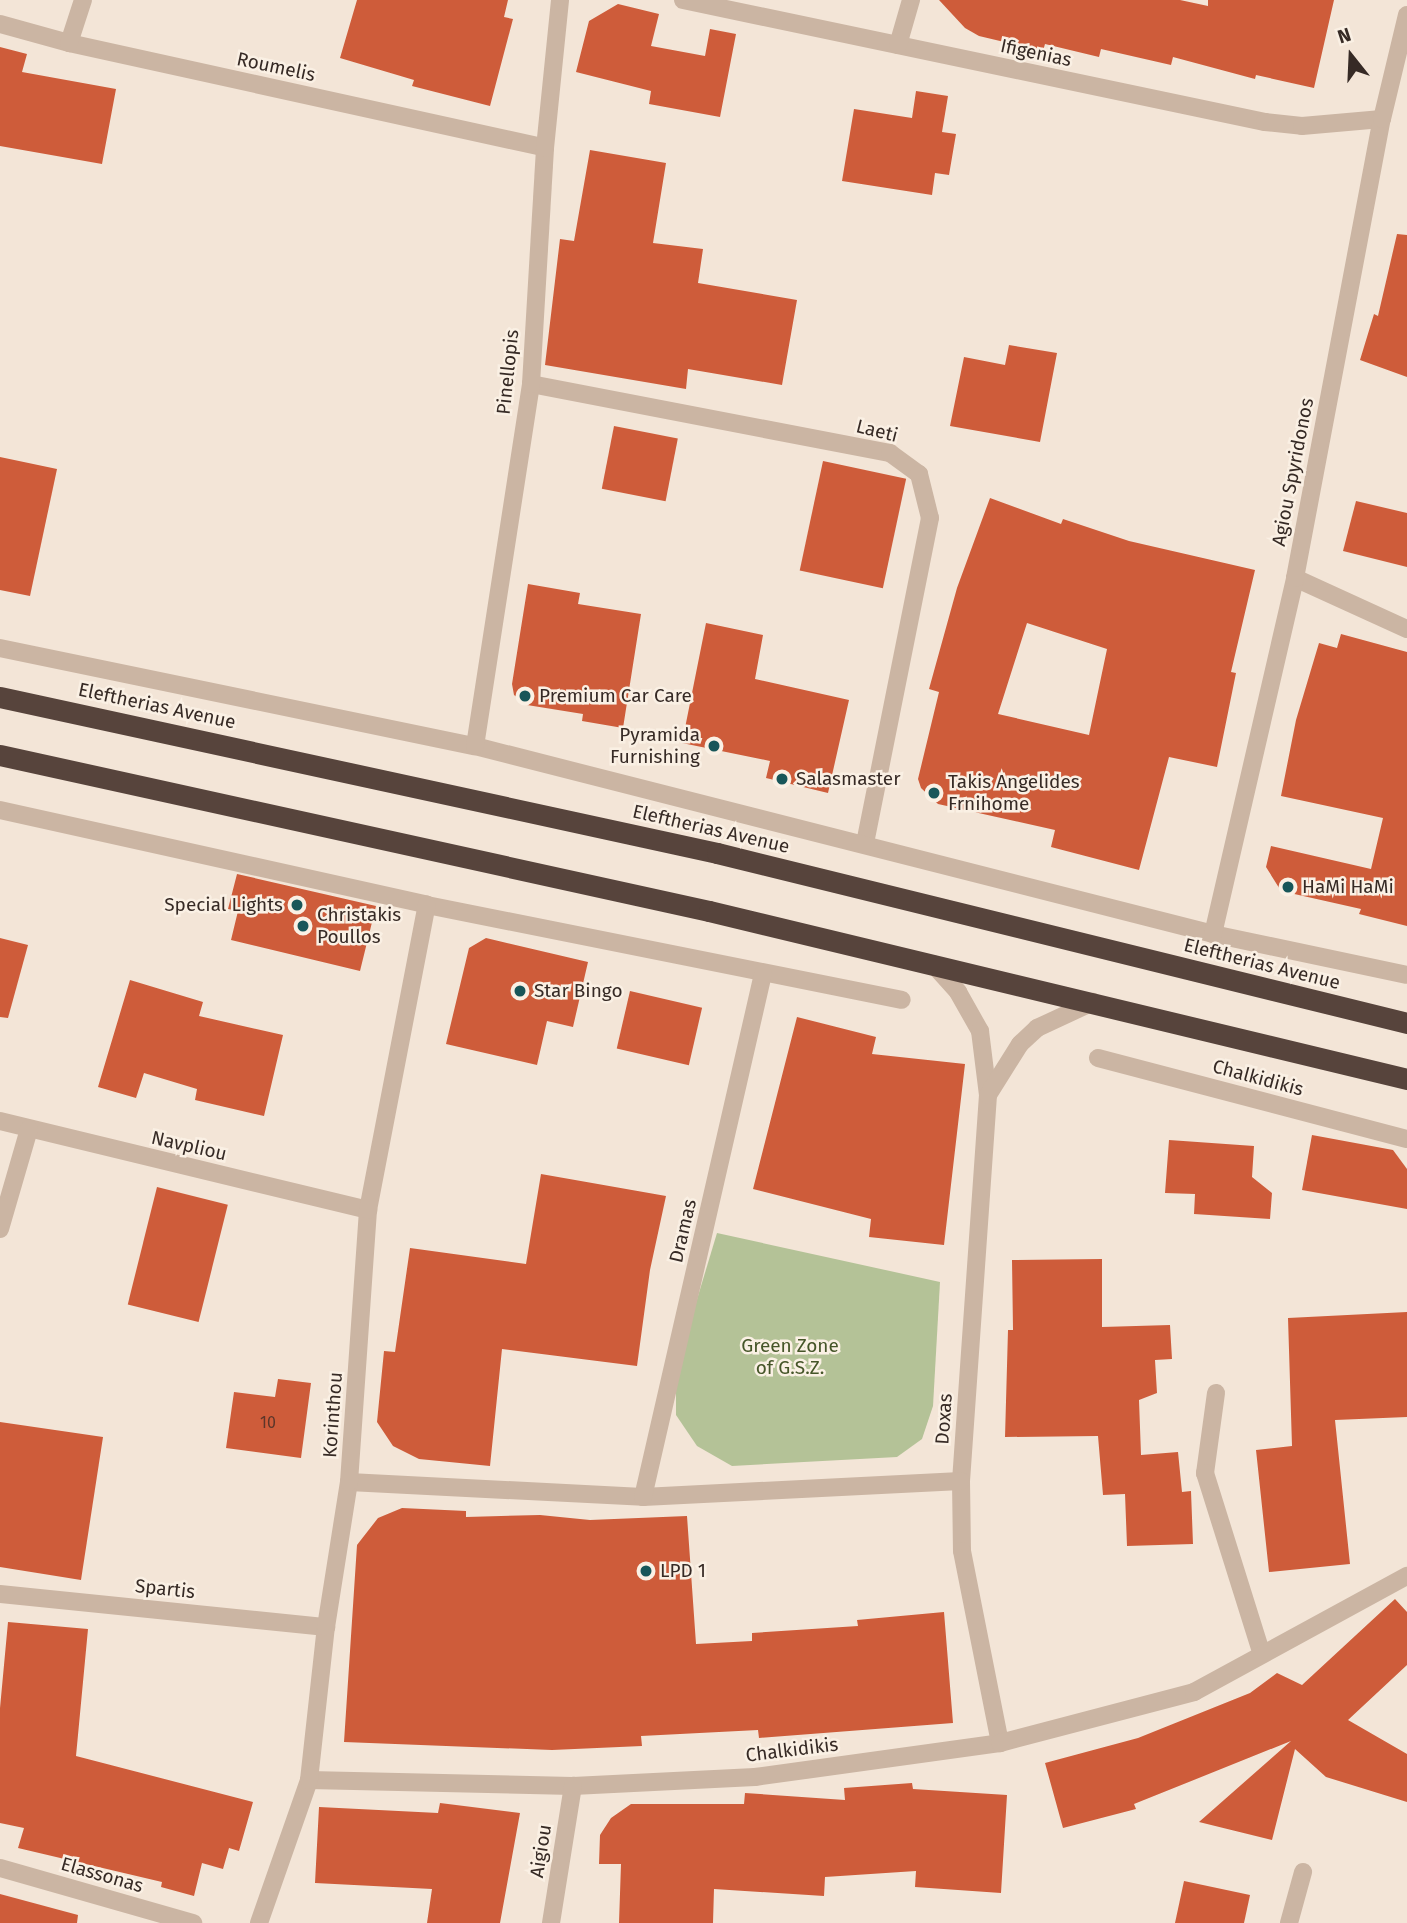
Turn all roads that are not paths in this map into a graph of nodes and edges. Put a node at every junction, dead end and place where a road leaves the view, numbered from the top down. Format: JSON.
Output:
{"nodes":[{"id":1,"x":83,"y":0,"type":"edge"},
{"id":2,"x":561,"y":0,"type":"edge"},
{"id":3,"x":683,"y":0,"type":"edge"},
{"id":4,"x":911,"y":0,"type":"edge"},
{"id":5,"x":1407,"y":15,"type":"edge"},
{"id":6,"x":0,"y":24,"type":"edge"},
{"id":7,"x":69,"y":43,"type":"junction"},
{"id":8,"x":898,"y":46,"type":"junction"},
{"id":9,"x":1382,"y":119,"type":"junction"},
{"id":10,"x":545,"y":148,"type":"junction"},
{"id":11,"x":531,"y":384,"type":"junction"},
{"id":12,"x":1294,"y":578,"type":"junction"},
{"id":13,"x":1407,"y":629,"type":"edge"},
{"id":14,"x":0,"y":649,"type":"edge"},
{"id":15,"x":0,"y":697,"type":"edge"},
{"id":16,"x":475,"y":746,"type":"junction"},
{"id":17,"x":0,"y":754,"type":"edge"},
{"id":18,"x":0,"y":810,"type":"edge"},
{"id":19,"x":865,"y":844,"type":"junction"},
{"id":20,"x":426,"y":905,"type":"junction"},
{"id":21,"x":1213,"y":934,"type":"junction"},
{"id":22,"x":933,"y":964,"type":"junction"},
{"id":23,"x":763,"y":974,"type":"junction"},
{"id":24,"x":1407,"y":975,"type":"edge"},
{"id":25,"x":902,"y":1000,"type":"dead end"},
{"id":26,"x":1096,"y":1001,"type":"junction"},
{"id":27,"x":1407,"y":1023,"type":"edge"},
{"id":28,"x":1098,"y":1058,"type":"dead end"},
{"id":29,"x":1407,"y":1079,"type":"edge"},
{"id":30,"x":988,"y":1095,"type":"junction"},
{"id":31,"x":0,"y":1121,"type":"edge"},
{"id":32,"x":29,"y":1129,"type":"junction"},
{"id":33,"x":1407,"y":1139,"type":"edge"},
{"id":34,"x":368,"y":1210,"type":"junction"},
{"id":35,"x":0,"y":1229,"type":"edge"},
{"id":36,"x":1216,"y":1393,"type":"dead end"},
{"id":37,"x":961,"y":1481,"type":"junction"},
{"id":38,"x":349,"y":1482,"type":"junction"},
{"id":39,"x":643,"y":1497,"type":"junction"},
{"id":40,"x":1407,"y":1576,"type":"edge"},
{"id":41,"x":0,"y":1594,"type":"edge"},
{"id":42,"x":326,"y":1627,"type":"junction"},
{"id":43,"x":1261,"y":1652,"type":"junction"},
{"id":44,"x":1000,"y":1743,"type":"junction"},
{"id":45,"x":309,"y":1780,"type":"junction"},
{"id":46,"x":573,"y":1786,"type":"junction"},
{"id":47,"x":0,"y":1868,"type":"edge"},
{"id":48,"x":1303,"y":1872,"type":"dead end"},
{"id":49,"x":193,"y":1923,"type":"edge"},
{"id":50,"x":259,"y":1923,"type":"edge"},
{"id":51,"x":551,"y":1923,"type":"edge"},
{"id":52,"x":1290,"y":1923,"type":"edge"}],
"edges":[{"from":1,"to":7,"type":"street"},
{"from":2,"to":10,"type":"street","name":"Pinellopis"},
{"from":3,"to":8,"type":"street","name":"Ifigenias"},
{"from":4,"to":8,"type":"street"},
{"from":5,"to":9,"type":"street","name":"Agiou Spyridonos"},
{"from":6,"to":7,"type":"street","name":"Roumelis"},
{"from":7,"to":10,"type":"street","name":"Roumelis"},
{"from":8,"to":9,"type":"street","name":"Ifigenias"},
{"from":9,"to":12,"type":"street","name":"Agiou Spyridonos"},
{"from":10,"to":11,"type":"street","name":"Pinellopis"},
{"from":11,"to":16,"type":"street","name":"Pinellopis"},
{"from":11,"to":19,"type":"street","name":"Laeti"},
{"from":12,"to":13,"type":"street"},
{"from":12,"to":21,"type":"street","name":"Agiou Spyridonos"},
{"from":14,"to":16,"type":"street"},
{"from":15,"to":27,"type":"highway","name":"Eleftherias Avenue"},
{"from":16,"to":19,"type":"street"},
{"from":17,"to":22,"type":"highway"},
{"from":18,"to":20,"type":"street"},
{"from":19,"to":21,"type":"street"},
{"from":20,"to":23,"type":"street"},
{"from":20,"to":34,"type":"street","name":"Korinthou"},
{"from":21,"to":24,"type":"street"},
{"from":22,"to":26,"type":"highway"},
{"from":22,"to":30,"type":"street","name":"Doxas"},
{"from":23,"to":25,"type":"street"},
{"from":23,"to":39,"type":"street","name":"Dramas"},
{"from":26,"to":29,"type":"highway"},
{"from":26,"to":30,"type":"street","name":"Doxas"},
{"from":28,"to":33,"type":"street","name":"Chalkidikis"},
{"from":30,"to":37,"type":"street","name":"Doxas"},
{"from":31,"to":32,"type":"street","name":"Navpliou"},
{"from":32,"to":34,"type":"street","name":"Navpliou"},
{"from":32,"to":35,"type":"street"},
{"from":34,"to":38,"type":"street","name":"Korinthou"},
{"from":36,"to":43,"type":"street"},
{"from":37,"to":39,"type":"street"},
{"from":37,"to":44,"type":"street","name":"Doxas"},
{"from":38,"to":39,"type":"street"},
{"from":38,"to":42,"type":"street","name":"Korinthou"},
{"from":40,"to":43,"type":"street","name":"Chalkidikis"},
{"from":41,"to":42,"type":"street","name":"Spartis"},
{"from":42,"to":45,"type":"street","name":"Korinthou"},
{"from":43,"to":44,"type":"street","name":"Chalkidikis"},
{"from":44,"to":46,"type":"street","name":"Chalkidikis"},
{"from":45,"to":46,"type":"street","name":"Chalkidikis"},
{"from":45,"to":50,"type":"street","name":"Korinthou"},
{"from":46,"to":51,"type":"street","name":"Aigiou"},
{"from":47,"to":49,"type":"street","name":"Elassonas"},
{"from":48,"to":52,"type":"street"}]}
